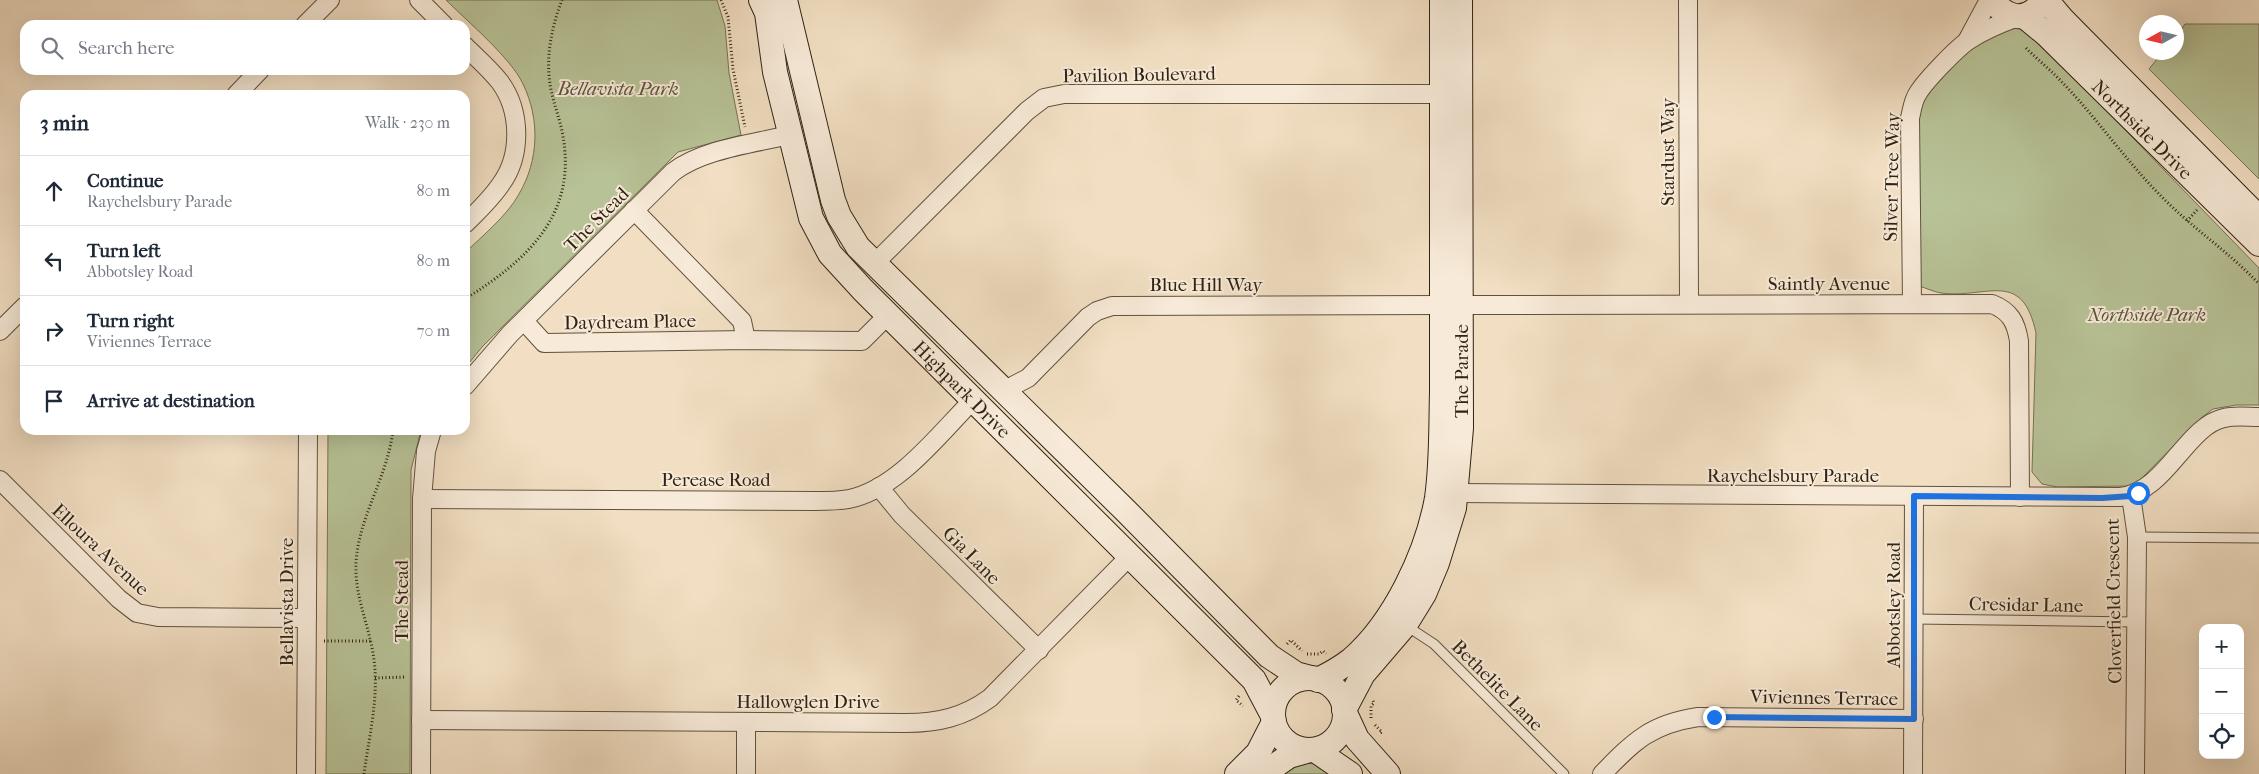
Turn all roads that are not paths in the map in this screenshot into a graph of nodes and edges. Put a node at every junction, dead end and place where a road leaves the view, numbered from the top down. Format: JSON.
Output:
{"nodes":[{"id":1,"x":330,"y":0,"type":"edge"},
{"id":2,"x":419,"y":0,"type":"edge"},
{"id":3,"x":761,"y":0,"type":"edge"},
{"id":4,"x":785,"y":0,"type":"edge"},
{"id":5,"x":1442,"y":0,"type":"edge"},
{"id":6,"x":1460,"y":0,"type":"edge"},
{"id":7,"x":1688,"y":0,"type":"edge"},
{"id":8,"x":1989,"y":0,"type":"edge"},
{"id":9,"x":1994,"y":0,"type":"edge"},
{"id":10,"x":2042,"y":0,"type":"edge"},
{"id":11,"x":2046,"y":0,"type":"edge"},
{"id":12,"x":2021,"y":16,"type":"junction"},
{"id":13,"x":310,"y":20,"type":"edge"},
{"id":14,"x":439,"y":20,"type":"edge"},
{"id":15,"x":1967,"y":41,"type":"junction"},
{"id":16,"x":470,"y":51,"type":"edge"},
{"id":17,"x":255,"y":75,"type":"edge"},
{"id":18,"x":241,"y":90,"type":"edge"},
{"id":19,"x":1451,"y":94,"type":"junction"},
{"id":20,"x":789,"y":135,"type":"junction"},
{"id":21,"x":634,"y":210,"type":"junction"},
{"id":22,"x":2259,"y":218,"type":"edge"},
{"id":23,"x":470,"y":219,"type":"edge"},
{"id":24,"x":2259,"y":244,"type":"edge"},
{"id":25,"x":875,"y":263,"type":"junction"},
{"id":26,"x":1689,"y":304,"type":"junction"},
{"id":27,"x":1912,"y":304,"type":"junction"},
{"id":28,"x":1451,"y":305,"type":"junction"},
{"id":29,"x":20,"y":311,"type":"edge"},
{"id":30,"x":888,"y":315,"type":"junction"},
{"id":31,"x":524,"y":321,"type":"junction"},
{"id":32,"x":0,"y":331,"type":"edge"},
{"id":33,"x":746,"y":340,"type":"junction"},
{"id":34,"x":470,"y":380,"type":"edge"},
{"id":35,"x":1003,"y":391,"type":"junction"},
{"id":36,"x":973,"y":400,"type":"junction"},
{"id":37,"x":2259,"y":417,"type":"edge"},
{"id":38,"x":308,"y":435,"type":"edge"},
{"id":39,"x":430,"y":435,"type":"edge"},
{"id":40,"x":0,"y":480,"type":"edge"},
{"id":41,"x":879,"y":487,"type":"junction"},
{"id":42,"x":1456,"y":493,"type":"junction"},
{"id":43,"x":1914,"y":496,"type":"junction"},
{"id":44,"x":2131,"y":496,"type":"junction"},
{"id":45,"x":2020,"y":497,"type":"junction"},
{"id":46,"x":422,"y":499,"type":"junction"},
{"id":47,"x":2137,"y":537,"type":"junction"},
{"id":48,"x":2259,"y":538,"type":"edge"},
{"id":49,"x":1130,"y":556,"type":"junction"},
{"id":50,"x":307,"y":618,"type":"junction"},
{"id":51,"x":1914,"y":619,"type":"junction"},
{"id":52,"x":2136,"y":622,"type":"junction"},
{"id":53,"x":1405,"y":625,"type":"junction"},
{"id":54,"x":1039,"y":650,"type":"junction"},
{"id":55,"x":1315,"y":679,"type":"junction"},
{"id":56,"x":1345,"y":712,"type":"junction"},
{"id":57,"x":1273,"y":719,"type":"junction"},
{"id":58,"x":1914,"y":719,"type":"junction"},
{"id":59,"x":421,"y":720,"type":"junction"},
{"id":60,"x":746,"y":722,"type":"junction"},
{"id":61,"x":1312,"y":750,"type":"junction"},
{"id":62,"x":306,"y":774,"type":"edge"},
{"id":63,"x":421,"y":774,"type":"edge"},
{"id":64,"x":746,"y":774,"type":"edge"},
{"id":65,"x":1238,"y":774,"type":"edge"},
{"id":66,"x":1263,"y":774,"type":"edge"},
{"id":67,"x":1350,"y":774,"type":"edge"},
{"id":68,"x":1388,"y":774,"type":"edge"},
{"id":69,"x":1564,"y":774,"type":"edge"},
{"id":70,"x":1602,"y":774,"type":"edge"},
{"id":71,"x":1913,"y":774,"type":"edge"},
{"id":72,"x":2135,"y":774,"type":"edge"}],
"edges":[{"from":1,"to":13,"type":"street"},
{"from":2,"to":14,"type":"street"},
{"from":3,"to":20,"type":"street","name":"Highpark Drive"},
{"from":4,"to":25,"type":"street","name":"Highpark Drive"},
{"from":5,"to":19,"type":"street","name":"The Parade"},
{"from":6,"to":19,"type":"street","name":"The Parade"},
{"from":7,"to":26,"type":"street","name":"Stardust Way"},
{"from":8,"to":15,"type":"street","name":"Silver Tree Way"},
{"from":9,"to":12,"type":"street","name":"Northside Drive"},
{"from":10,"to":12,"type":"street"},
{"from":11,"to":22,"type":"street","name":"Northside Drive"},
{"from":12,"to":15,"type":"street","name":"Silver Tree Way"},
{"from":12,"to":24,"type":"street","name":"Northside Drive"},
{"from":15,"to":27,"type":"street","name":"Silver Tree Way"},
{"from":16,"to":23,"type":"street"},
{"from":17,"to":18,"type":"street"},
{"from":19,"to":25,"type":"street","name":"Pavilion Boulevard"},
{"from":19,"to":28,"type":"street","name":"The Parade"},
{"from":20,"to":21,"type":"street","name":"The Stead"},
{"from":20,"to":30,"type":"street","name":"Highpark Drive"},
{"from":21,"to":31,"type":"street","name":"The Stead"},
{"from":21,"to":33,"type":"street","name":"Daydream Place"},
{"from":25,"to":35,"type":"street","name":"Highpark Drive"},
{"from":26,"to":27,"type":"street","name":"Saintly Avenue"},
{"from":26,"to":28,"type":"street","name":"Saintly Avenue"},
{"from":27,"to":45,"type":"street","name":"Saintly Avenue"},
{"from":28,"to":35,"type":"street","name":"Blue Hill Way"},
{"from":28,"to":42,"type":"street","name":"The Parade"},
{"from":28,"to":55,"type":"street","name":"The Parade"},
{"from":29,"to":32,"type":"street"},
{"from":30,"to":33,"type":"street","name":"Daydream Place"},
{"from":30,"to":36,"type":"street","name":"Highpark Drive"},
{"from":31,"to":33,"type":"street","name":"Daydream Place"},
{"from":31,"to":34,"type":"street","name":"The Stead"},
{"from":35,"to":55,"type":"street","name":"Highpark Drive"},
{"from":36,"to":41,"type":"street","name":"Perease Road"},
{"from":36,"to":49,"type":"street","name":"Highpark Drive"},
{"from":37,"to":44,"type":"street","name":"Cloverfield Crescent"},
{"from":38,"to":50,"type":"street","name":"Bellavista Drive"},
{"from":39,"to":46,"type":"street","name":"The Stead"},
{"from":40,"to":50,"type":"street","name":"Elloura Avenue"},
{"from":41,"to":46,"type":"street","name":"Perease Road"},
{"from":41,"to":54,"type":"street","name":"Gia Lane"},
{"from":42,"to":43,"type":"street","name":"Raychelsbury Parade"},
{"from":42,"to":53,"type":"street","name":"The Parade"},
{"from":43,"to":45,"type":"street","name":"Raychelsbury Parade"},
{"from":43,"to":51,"type":"street","name":"Abbotsley Road"},
{"from":44,"to":45,"type":"street","name":"Raychelsbury Parade"},
{"from":44,"to":47,"type":"street","name":"Cloverfield Crescent"},
{"from":46,"to":59,"type":"street","name":"The Stead"},
{"from":47,"to":48,"type":"lane"},
{"from":47,"to":52,"type":"street","name":"Cloverfield Crescent"},
{"from":49,"to":54,"type":"street","name":"Hallowglen Drive"},
{"from":49,"to":57,"type":"street","name":"Highpark Drive"},
{"from":50,"to":62,"type":"street","name":"Bellavista Drive"},
{"from":51,"to":52,"type":"lane","name":"Cresidar Lane"},
{"from":51,"to":58,"type":"street","name":"Abbotsley Road"},
{"from":52,"to":72,"type":"street","name":"Cloverfield Crescent"},
{"from":53,"to":56,"type":"street","name":"The Parade"},
{"from":53,"to":69,"type":"lane","name":"Bethelite Lane"},
{"from":54,"to":60,"type":"street","name":"Hallowglen Drive"},
{"from":55,"to":56,"type":"street"},
{"from":55,"to":57,"type":"street"},
{"from":56,"to":61,"type":"street"},
{"from":56,"to":68,"type":"street"},
{"from":57,"to":61,"type":"street"},
{"from":57,"to":65,"type":"street"},
{"from":58,"to":70,"type":"street","name":"Viviennes Terrace"},
{"from":58,"to":71,"type":"street","name":"Abbotsley Road"},
{"from":59,"to":60,"type":"street","name":"Hallowglen Drive"},
{"from":59,"to":63,"type":"street","name":"The Stead"},
{"from":60,"to":64,"type":"street"},
{"from":61,"to":66,"type":"street"},
{"from":61,"to":67,"type":"street"}]}
